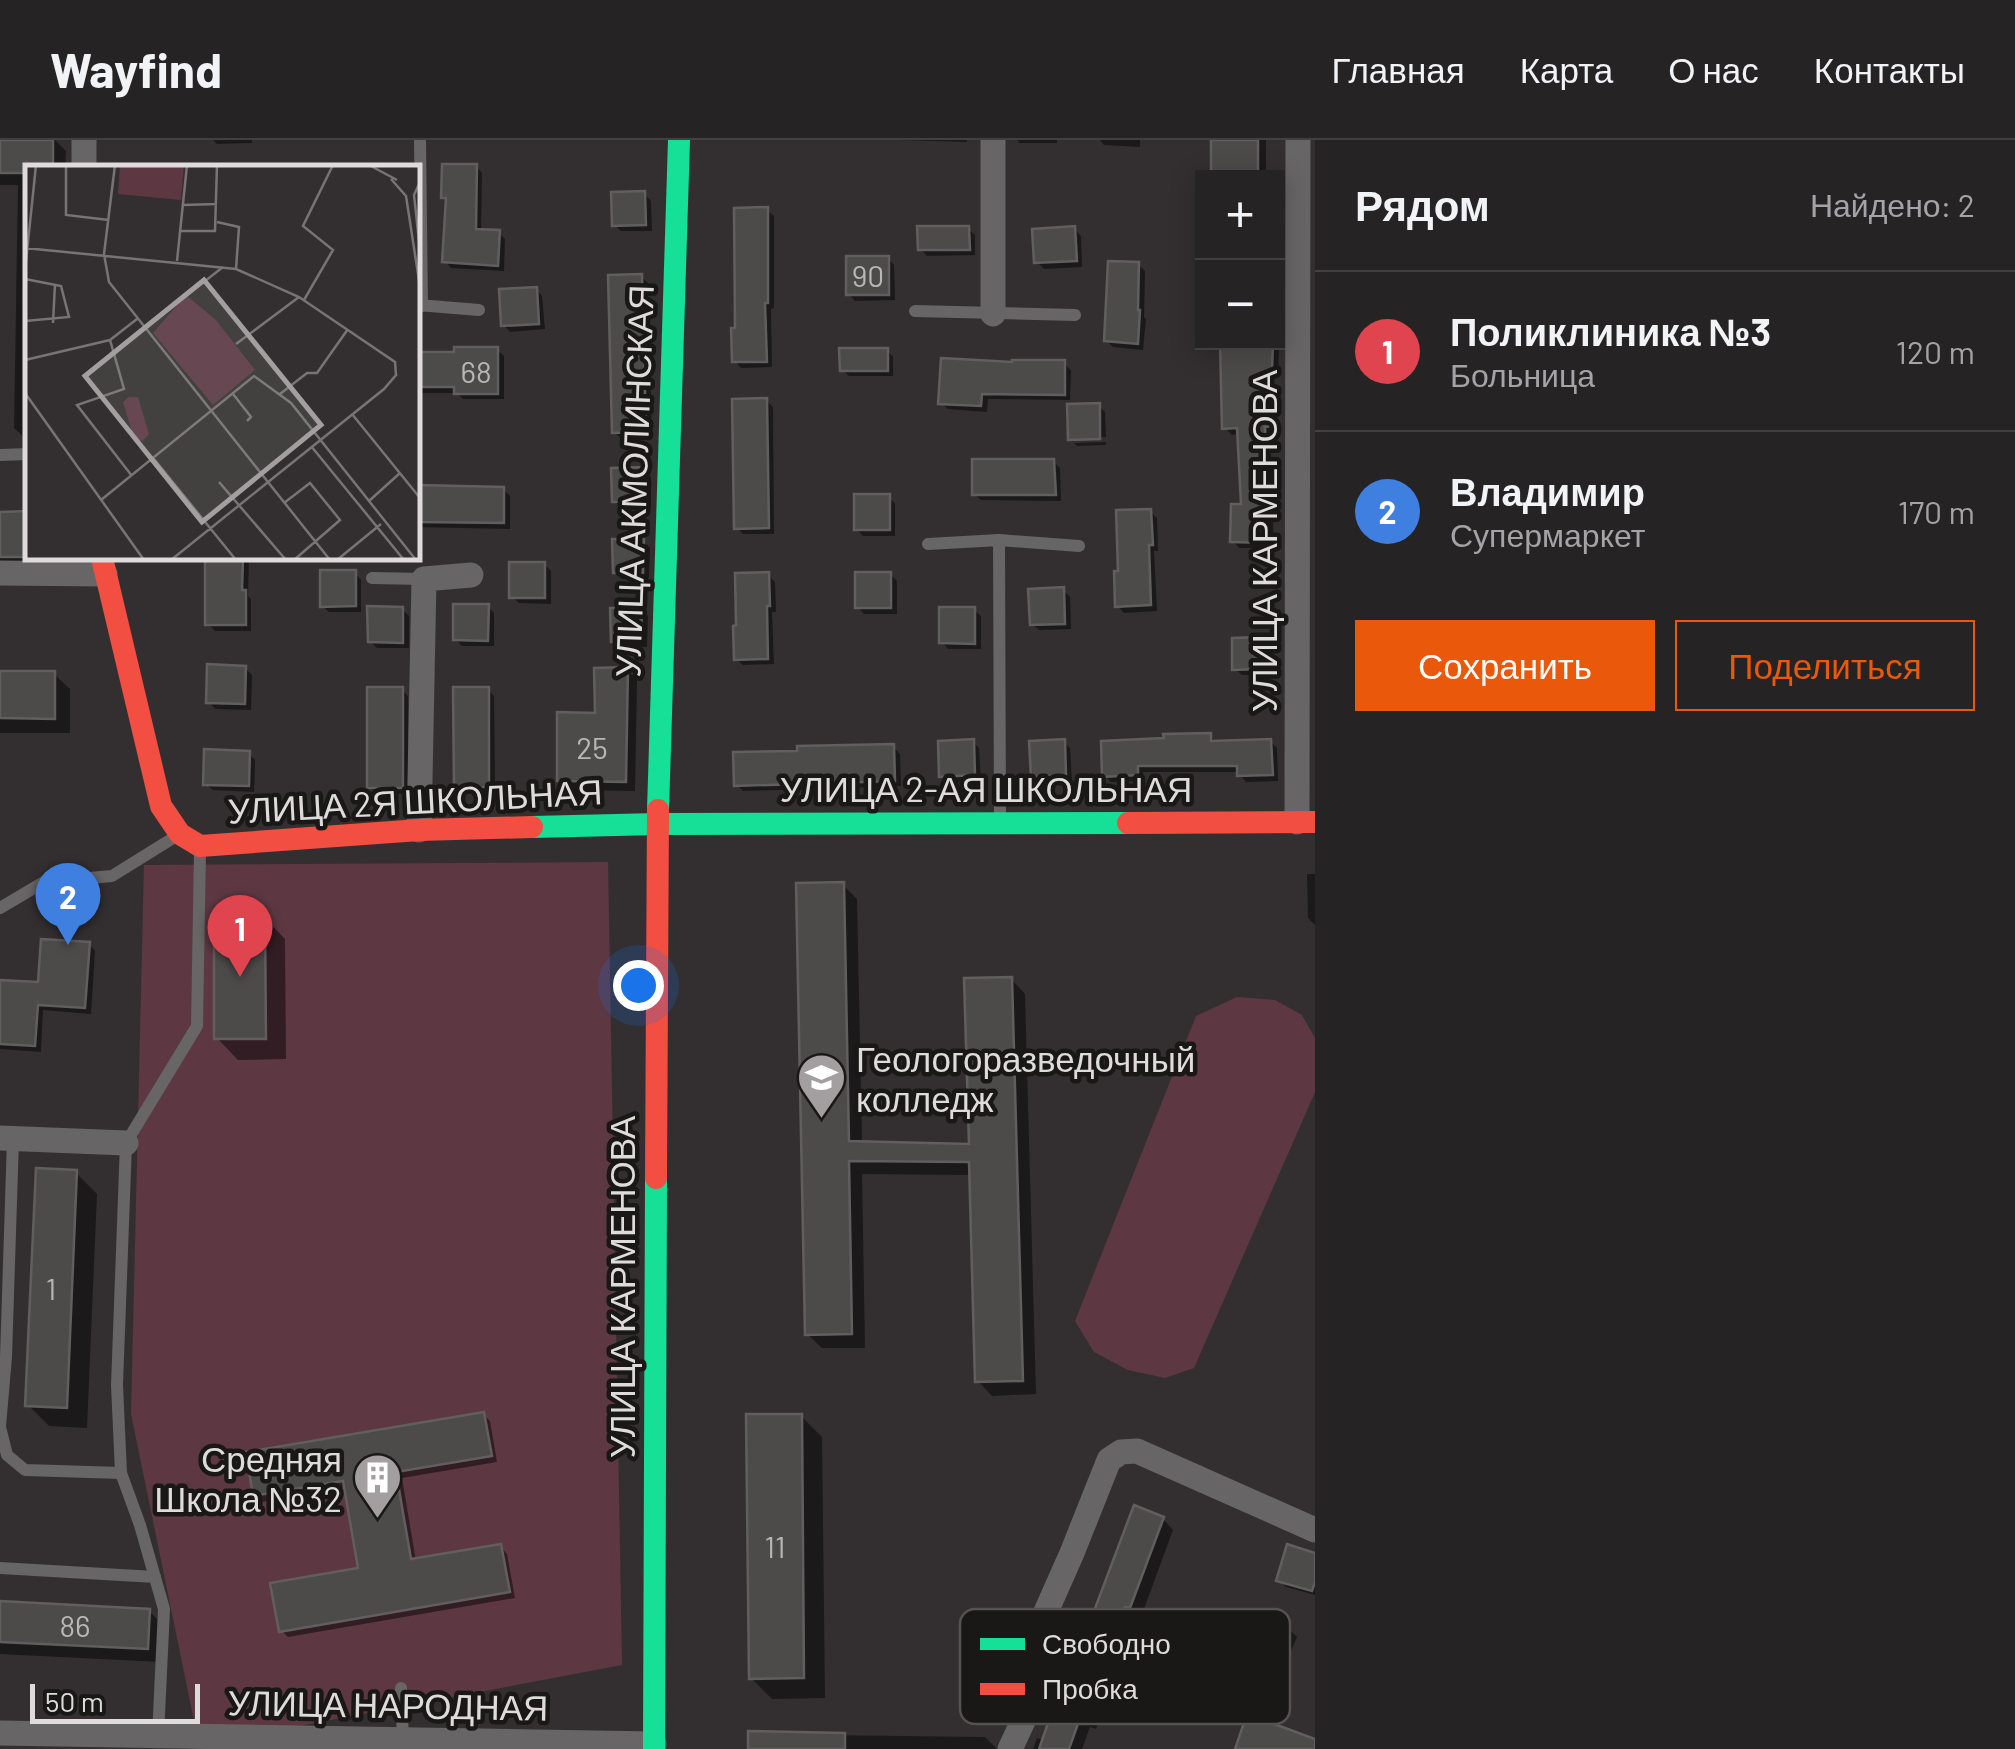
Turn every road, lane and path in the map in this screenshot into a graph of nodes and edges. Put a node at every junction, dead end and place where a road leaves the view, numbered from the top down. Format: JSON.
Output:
{"nodes":[{"id":1,"x":420,"y":140,"type":"edge"},
{"id":2,"x":679,"y":140,"type":"edge"},
{"id":3,"x":994,"y":140,"type":"edge"},
{"id":4,"x":1298,"y":140,"type":"edge"},
{"id":5,"x":420,"y":305,"type":"edge"},
{"id":6,"x":479,"y":310,"type":"dead end"},
{"id":7,"x":914,"y":311,"type":"dead end"},
{"id":8,"x":993,"y":314,"type":"junction"},
{"id":9,"x":1075,"y":315,"type":"dead end"},
{"id":10,"x":1306,"y":367,"type":"edge"},
{"id":11,"x":25,"y":454,"type":"edge"},
{"id":12,"x":0,"y":455,"type":"edge"},
{"id":13,"x":1306,"y":516,"type":"edge"},
{"id":14,"x":1000,"y":540,"type":"junction"},
{"id":15,"x":928,"y":544,"type":"dead end"},
{"id":16,"x":1080,"y":546,"type":"dead end"},
{"id":17,"x":104,"y":566,"type":"edge"},
{"id":18,"x":0,"y":573,"type":"edge"},
{"id":19,"x":471,"y":575,"type":"dead end"},
{"id":20,"x":372,"y":578,"type":"dead end"},
{"id":21,"x":424,"y":578,"type":"junction"},
{"id":22,"x":1306,"y":822,"type":"edge"},
{"id":23,"x":1000,"y":823,"type":"junction"},
{"id":24,"x":658,"y":824,"type":"junction"},
{"id":25,"x":419,"y":830,"type":"junction"},
{"id":26,"x":180,"y":834,"type":"junction"},
{"id":27,"x":200,"y":846,"type":"junction"},
{"id":28,"x":0,"y":908,"type":"edge"},
{"id":29,"x":7,"y":1138,"type":"edge"},
{"id":30,"x":126,"y":1143,"type":"junction"},
{"id":31,"x":1,"y":1396,"type":"edge"},
{"id":32,"x":0,"y":1426,"type":"edge"},
{"id":33,"x":121,"y":1473,"type":"junction"},
{"id":34,"x":1315,"y":1530,"type":"edge"},
{"id":35,"x":0,"y":1568,"type":"edge"},
{"id":36,"x":155,"y":1577,"type":"junction"},
{"id":37,"x":1047,"y":1609,"type":"edge"},
{"id":38,"x":400,"y":1688,"type":"dead end"},
{"id":39,"x":1022,"y":1724,"type":"edge"},
{"id":40,"x":0,"y":1733,"type":"edge"},
{"id":41,"x":158,"y":1736,"type":"junction"},
{"id":42,"x":403,"y":1740,"type":"junction"},
{"id":43,"x":506,"y":1745,"type":"edge"},
{"id":44,"x":654,"y":1746,"type":"edge"},
{"id":45,"x":1010,"y":1749,"type":"edge"}],
"edges":[{"from":1,"to":5,"type":"lane"},
{"from":2,"to":24,"type":"street","name":"УЛИЦА АКМОЛИНСКАЯ"},
{"from":3,"to":8,"type":"street"},
{"from":4,"to":10,"type":"street","name":"УЛИЦА КАРМЕНОВА"},
{"from":5,"to":6,"type":"lane"},
{"from":7,"to":8,"type":"lane"},
{"from":8,"to":9,"type":"lane"},
{"from":10,"to":13,"type":"street","name":"УЛИЦА КАРМЕНОВА"},
{"from":11,"to":12,"type":"lane"},
{"from":13,"to":22,"type":"street","name":"УЛИЦА КАРМЕНОВА"},
{"from":14,"to":15,"type":"lane"},
{"from":14,"to":16,"type":"lane"},
{"from":14,"to":23,"type":"lane"},
{"from":17,"to":18,"type":"street"},
{"from":17,"to":26,"type":"street"},
{"from":19,"to":21,"type":"street"},
{"from":20,"to":21,"type":"lane"},
{"from":21,"to":25,"type":"street"},
{"from":22,"to":23,"type":"street","name":"УЛИЦА 2-АЯ ШКОЛЬНАЯ"},
{"from":23,"to":24,"type":"street","name":"УЛИЦА 2-АЯ ШКОЛЬНАЯ"},
{"from":24,"to":25,"type":"street","name":"УЛИЦА 2Я ШКОЛЬНАЯ"},
{"from":24,"to":44,"type":"street","name":"УЛИЦА КАРМЕНОВА"},
{"from":25,"to":27,"type":"street","name":"УЛИЦА 2Я ШКОЛЬНАЯ"},
{"from":26,"to":27,"type":"street","name":"УЛИЦА 2Я ШКОЛЬНАЯ"},
{"from":26,"to":28,"type":"lane"},
{"from":27,"to":30,"type":"lane"},
{"from":29,"to":30,"type":"street"},
{"from":29,"to":31,"type":"lane"},
{"from":30,"to":33,"type":"lane"},
{"from":31,"to":32,"type":"lane"},
{"from":32,"to":33,"type":"lane"},
{"from":33,"to":36,"type":"lane"},
{"from":34,"to":37,"type":"street"},
{"from":35,"to":36,"type":"lane"},
{"from":36,"to":41,"type":"lane"},
{"from":38,"to":42,"type":"lane"},
{"from":39,"to":45,"type":"street"},
{"from":40,"to":41,"type":"street","name":"УЛИЦА НАРОДНАЯ"},
{"from":41,"to":42,"type":"street","name":"УЛИЦА НАРОДНАЯ"},
{"from":42,"to":43,"type":"street","name":"УЛИЦА НАРОДНАЯ"},
{"from":43,"to":44,"type":"street","name":"УЛИЦА НАРОДНАЯ"}]}
